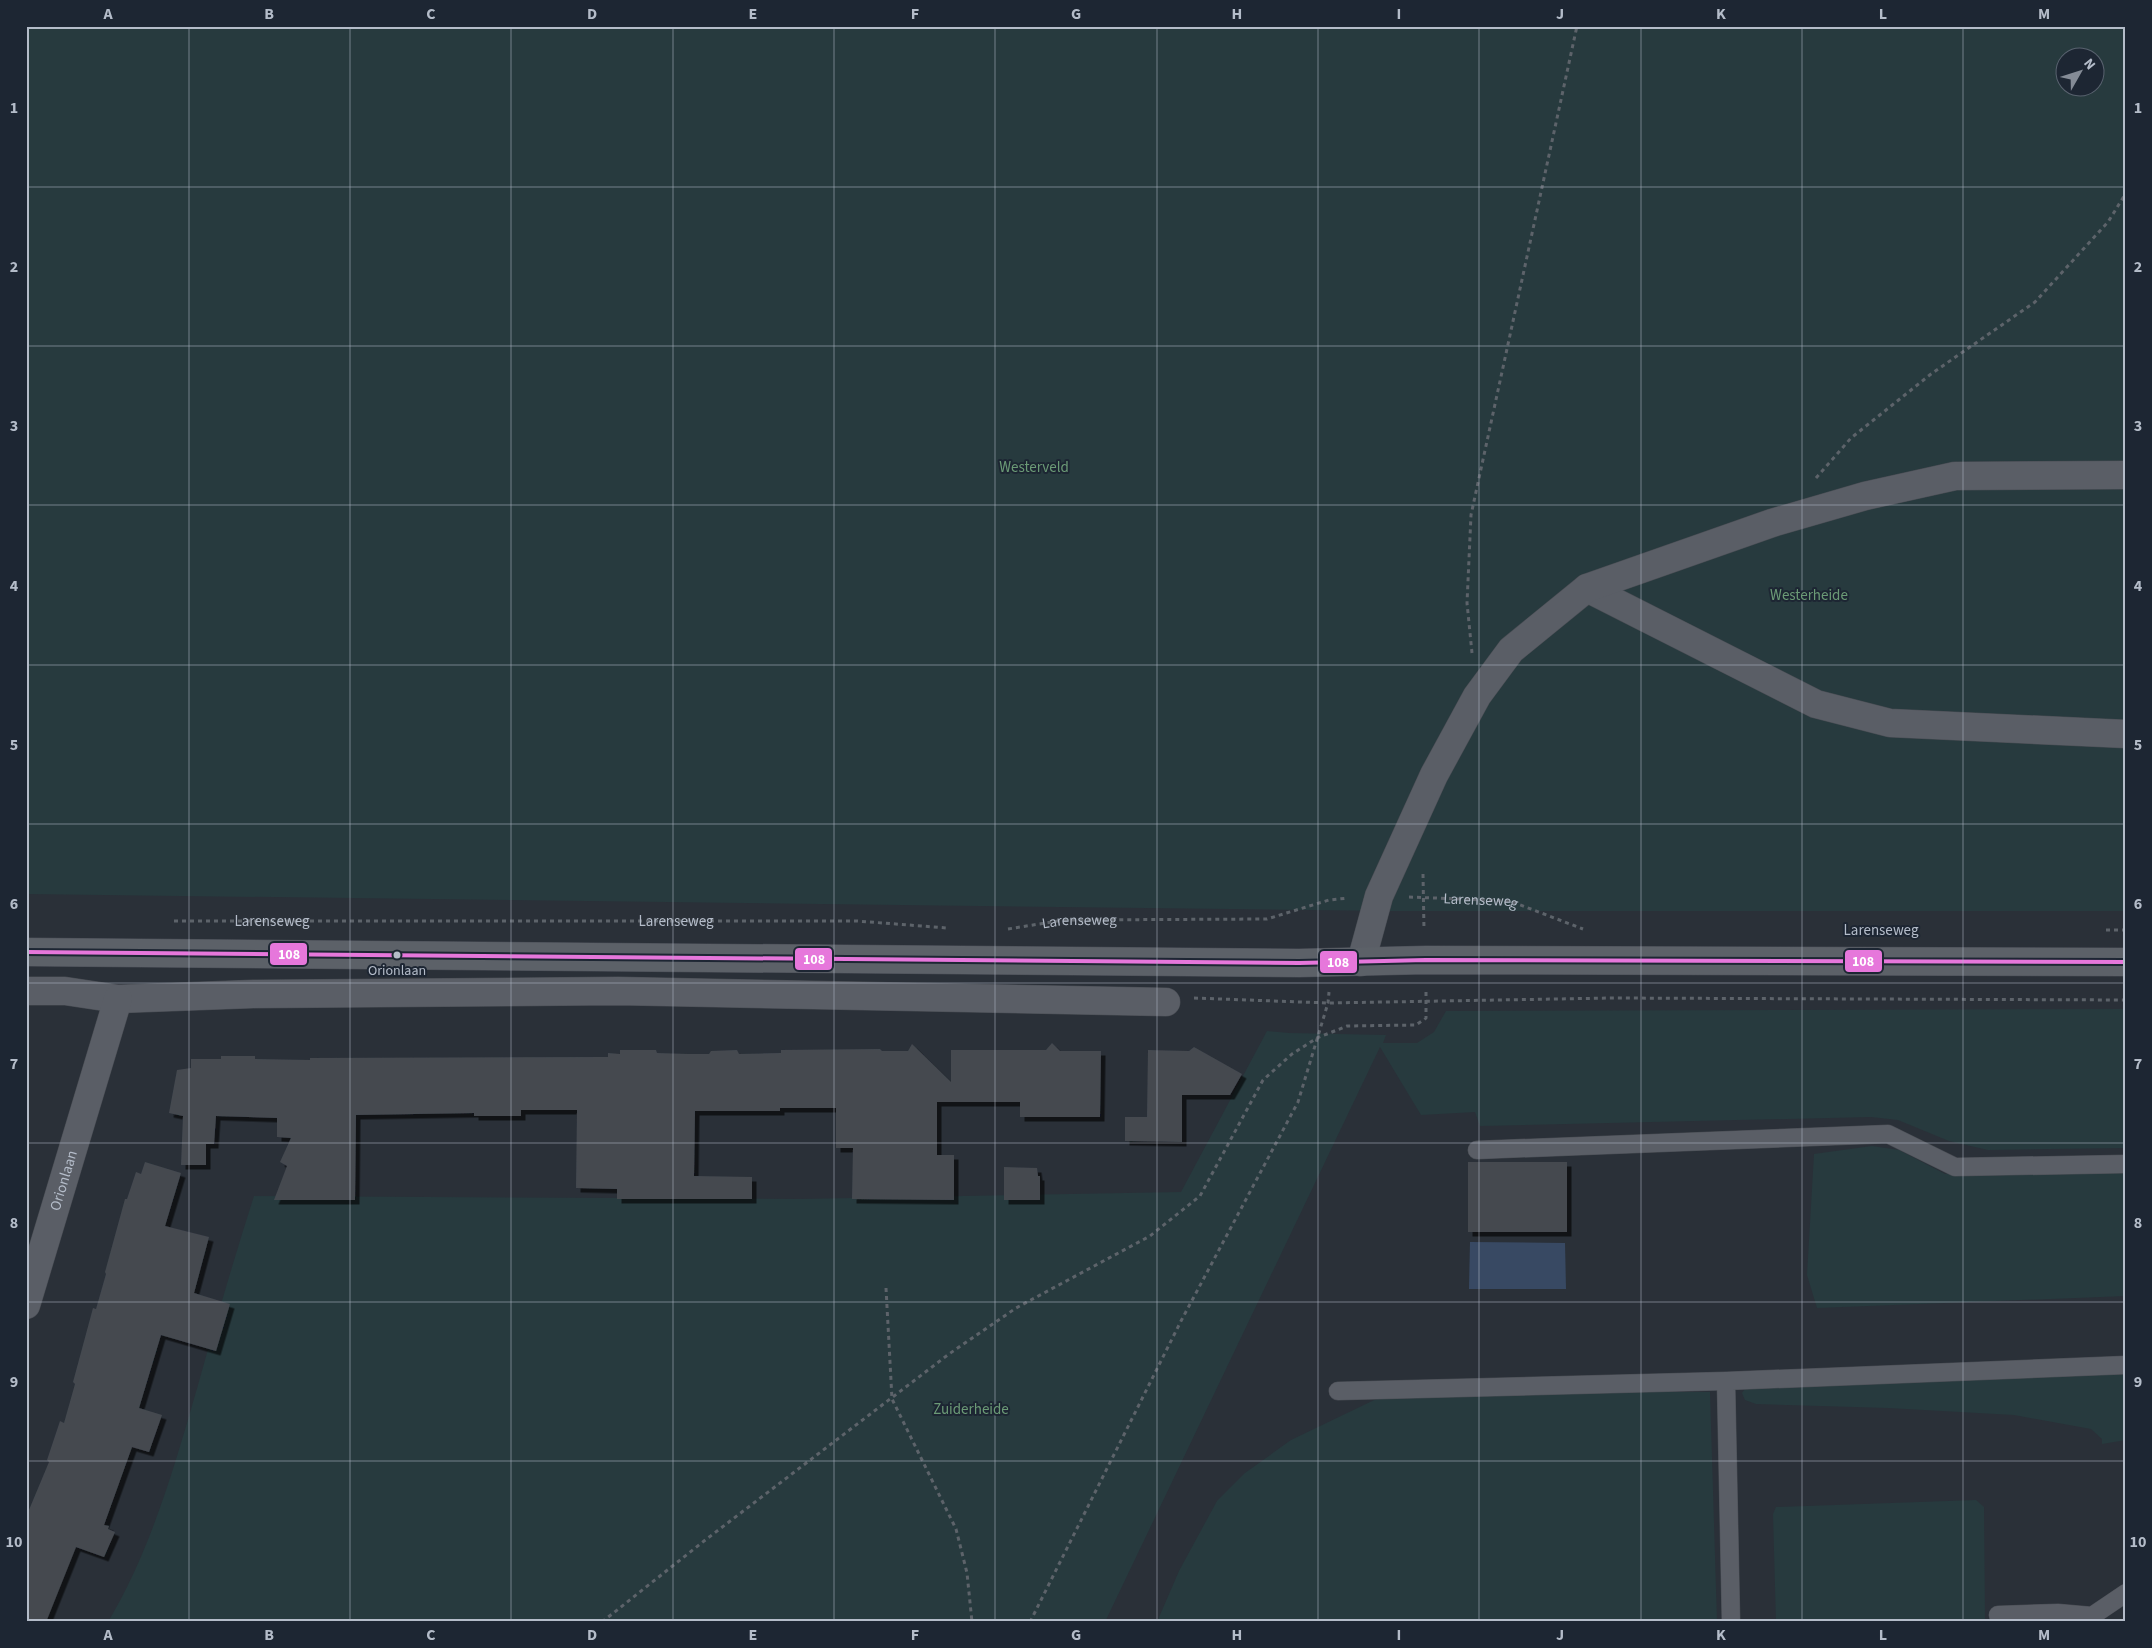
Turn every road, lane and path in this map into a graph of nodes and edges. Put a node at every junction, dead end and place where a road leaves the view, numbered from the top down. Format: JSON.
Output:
{"nodes":[{"id":1,"x":1577,"y":26,"type":"edge"},
{"id":2,"x":2126,"y":193,"type":"edge"},
{"id":3,"x":2126,"y":476,"type":"edge"},
{"id":4,"x":1812,"y":482,"type":"dead end"},
{"id":5,"x":1587,"y":588,"type":"junction"},
{"id":6,"x":1477,"y":696,"type":"junction"},
{"id":7,"x":2126,"y":734,"type":"edge"},
{"id":8,"x":1380,"y":896,"type":"junction"},
{"id":9,"x":167,"y":921,"type":"dead end"},
{"id":10,"x":952,"y":928,"type":"dead end"},
{"id":11,"x":1591,"y":929,"type":"dead end"},
{"id":12,"x":999,"y":930,"type":"dead end"},
{"id":13,"x":2097,"y":930,"type":"dead end"},
{"id":14,"x":2126,"y":930,"type":"edge"},
{"id":15,"x":26,"y":952,"type":"edge"},
{"id":16,"x":1361,"y":962,"type":"junction"},
{"id":17,"x":2126,"y":962,"type":"edge"},
{"id":18,"x":26,"y":991,"type":"edge"},
{"id":19,"x":118,"y":999,"type":"junction"},
{"id":20,"x":2126,"y":1000,"type":"edge"},
{"id":21,"x":1426,"y":1001,"type":"junction"},
{"id":22,"x":1166,"y":1002,"type":"joint"},
{"id":23,"x":1328,"y":1003,"type":"junction"},
{"id":24,"x":1317,"y":1038,"type":"junction"},
{"id":25,"x":1477,"y":1150,"type":"dead end"},
{"id":26,"x":2126,"y":1164,"type":"edge"},
{"id":27,"x":886,"y":1288,"type":"dead end"},
{"id":28,"x":26,"y":1305,"type":"edge"},
{"id":29,"x":2126,"y":1365,"type":"edge"},
{"id":30,"x":1726,"y":1381,"type":"junction"},
{"id":31,"x":1338,"y":1392,"type":"dead end"},
{"id":32,"x":892,"y":1399,"type":"junction"},
{"id":33,"x":2126,"y":1593,"type":"edge"},
{"id":34,"x":1998,"y":1615,"type":"dead end"},
{"id":35,"x":2090,"y":1619,"type":"edge"},
{"id":36,"x":602,"y":1622,"type":"edge"},
{"id":37,"x":972,"y":1622,"type":"edge"},
{"id":38,"x":1030,"y":1622,"type":"edge"},
{"id":39,"x":1731,"y":1622,"type":"edge"}],
"edges":[{"from":1,"to":6,"type":"path"},
{"from":2,"to":4,"type":"path"},
{"from":3,"to":5,"type":"street"},
{"from":5,"to":6,"type":"street"},
{"from":5,"to":7,"type":"street"},
{"from":6,"to":8,"type":"street"},
{"from":8,"to":11,"type":"path","name":"Larenseweg"},
{"from":8,"to":12,"type":"path","name":"Larenseweg"},
{"from":8,"to":16,"type":"street"},
{"from":9,"to":10,"type":"path","name":"Larenseweg"},
{"from":13,"to":14,"type":"path"},
{"from":15,"to":16,"type":"main road","name":"Larenseweg"},
{"from":16,"to":17,"type":"main road","name":"Larenseweg"},
{"from":18,"to":19,"type":"street"},
{"from":19,"to":22,"type":"street"},
{"from":19,"to":28,"type":"street","name":"Orionlaan"},
{"from":20,"to":21,"type":"path"},
{"from":21,"to":23,"type":"path"},
{"from":21,"to":24,"type":"path"},
{"from":22,"to":23,"type":"path"},
{"from":23,"to":24,"type":"path"},
{"from":24,"to":32,"type":"path"},
{"from":24,"to":38,"type":"path"},
{"from":25,"to":26,"type":"lane"},
{"from":27,"to":32,"type":"path"},
{"from":29,"to":30,"type":"lane"},
{"from":30,"to":31,"type":"lane"},
{"from":30,"to":39,"type":"lane"},
{"from":32,"to":36,"type":"path"},
{"from":32,"to":37,"type":"path"},
{"from":33,"to":35,"type":"lane"},
{"from":34,"to":35,"type":"lane"}]}
